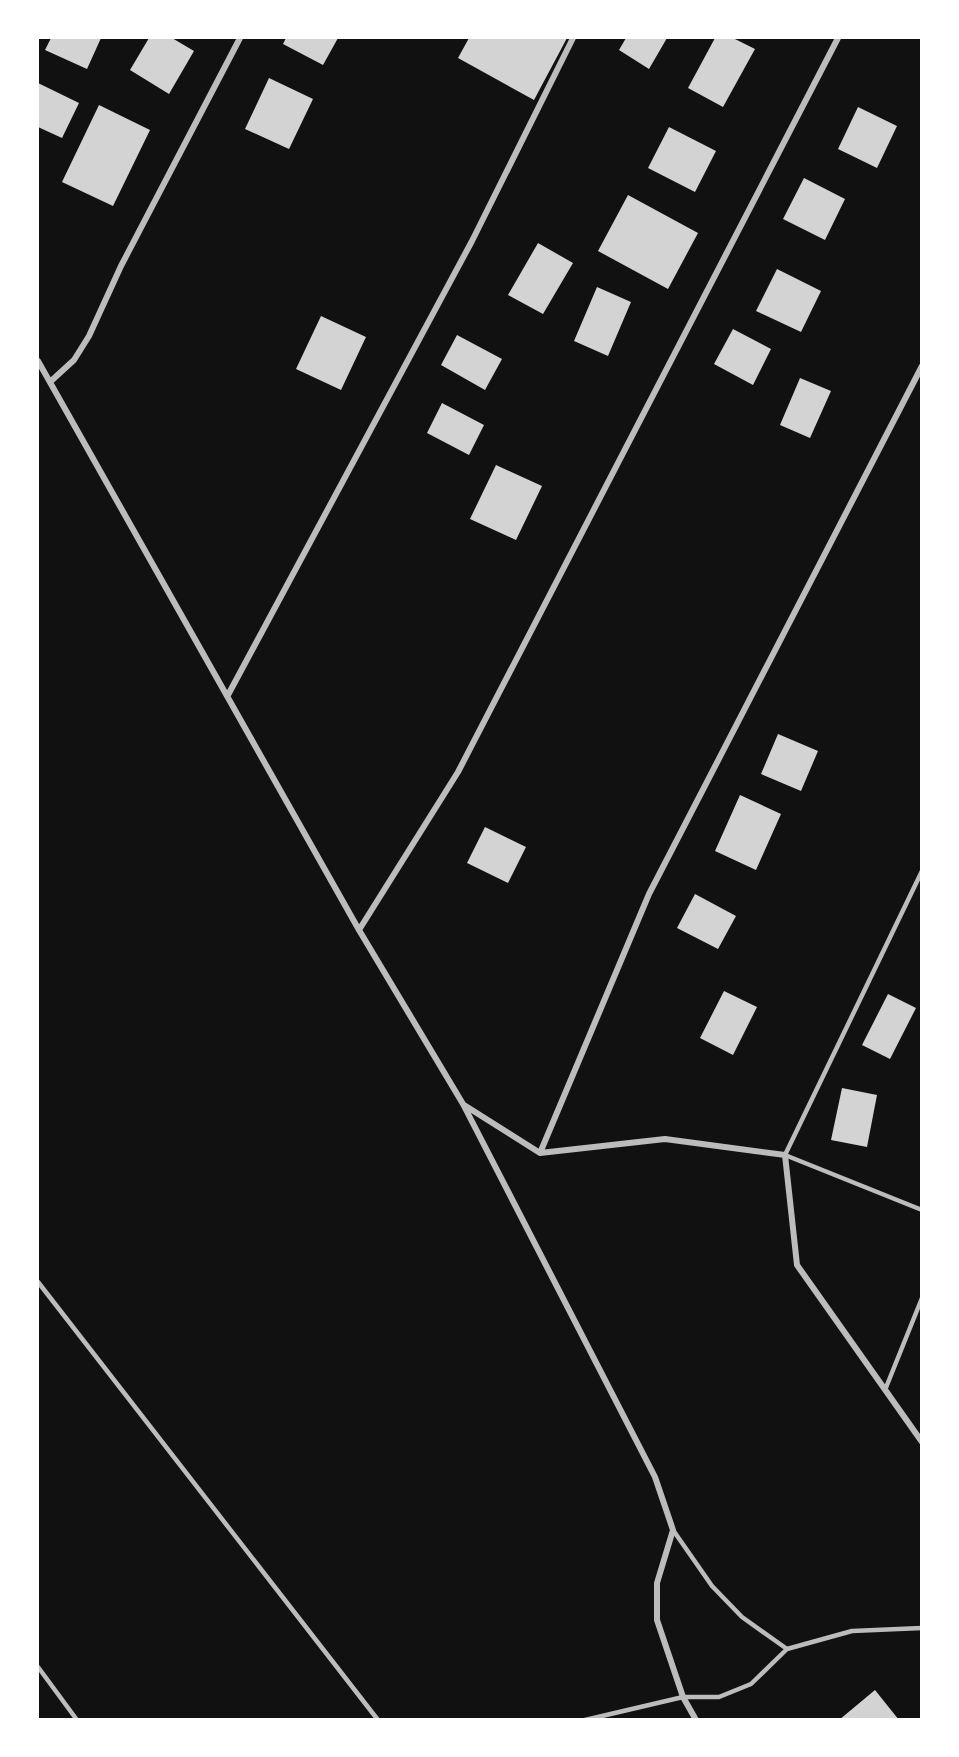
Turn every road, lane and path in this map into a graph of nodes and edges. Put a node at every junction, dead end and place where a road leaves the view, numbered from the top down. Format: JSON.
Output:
{"nodes":[{"id":1,"x":240,"y":38,"type":"edge"},
{"id":2,"x":573,"y":38,"type":"edge"},
{"id":3,"x":838,"y":38,"type":"edge"},
{"id":4,"x":38,"y":361,"type":"edge"},
{"id":5,"x":921,"y":366,"type":"edge"},
{"id":6,"x":50,"y":382,"type":"junction"},
{"id":7,"x":228,"y":695,"type":"junction"},
{"id":8,"x":921,"y":871,"type":"edge"},
{"id":9,"x":359,"y":930,"type":"junction"},
{"id":10,"x":464,"y":1104,"type":"junction"},
{"id":11,"x":540,"y":1153,"type":"junction"},
{"id":12,"x":785,"y":1155,"type":"junction"},
{"id":13,"x":921,"y":1210,"type":"edge"},
{"id":14,"x":38,"y":1282,"type":"edge"},
{"id":15,"x":921,"y":1298,"type":"edge"},
{"id":16,"x":885,"y":1390,"type":"junction"},
{"id":17,"x":921,"y":1442,"type":"edge"},
{"id":18,"x":674,"y":1530,"type":"junction"},
{"id":19,"x":921,"y":1628,"type":"edge"},
{"id":20,"x":787,"y":1648,"type":"junction"},
{"id":21,"x":38,"y":1667,"type":"edge"},
{"id":22,"x":683,"y":1697,"type":"junction"},
{"id":23,"x":77,"y":1719,"type":"edge"},
{"id":24,"x":378,"y":1719,"type":"edge"},
{"id":25,"x":585,"y":1719,"type":"edge"},
{"id":26,"x":696,"y":1719,"type":"edge"}],
"edges":[{"from":1,"to":6,"type":"street"},
{"from":2,"to":7,"type":"street"},
{"from":3,"to":9,"type":"street"},
{"from":4,"to":6,"type":"street"},
{"from":5,"to":11,"type":"street"},
{"from":6,"to":7,"type":"street"},
{"from":7,"to":9,"type":"street"},
{"from":8,"to":12,"type":"lane"},
{"from":9,"to":10,"type":"street"},
{"from":10,"to":11,"type":"street"},
{"from":10,"to":18,"type":"street"},
{"from":11,"to":12,"type":"street"},
{"from":12,"to":13,"type":"lane"},
{"from":12,"to":16,"type":"street"},
{"from":14,"to":24,"type":"lane"},
{"from":15,"to":16,"type":"lane"},
{"from":16,"to":17,"type":"street"},
{"from":18,"to":20,"type":"lane"},
{"from":18,"to":22,"type":"street"},
{"from":19,"to":20,"type":"lane"},
{"from":20,"to":22,"type":"lane"},
{"from":21,"to":23,"type":"lane"},
{"from":22,"to":25,"type":"lane"},
{"from":22,"to":26,"type":"street"}]}
